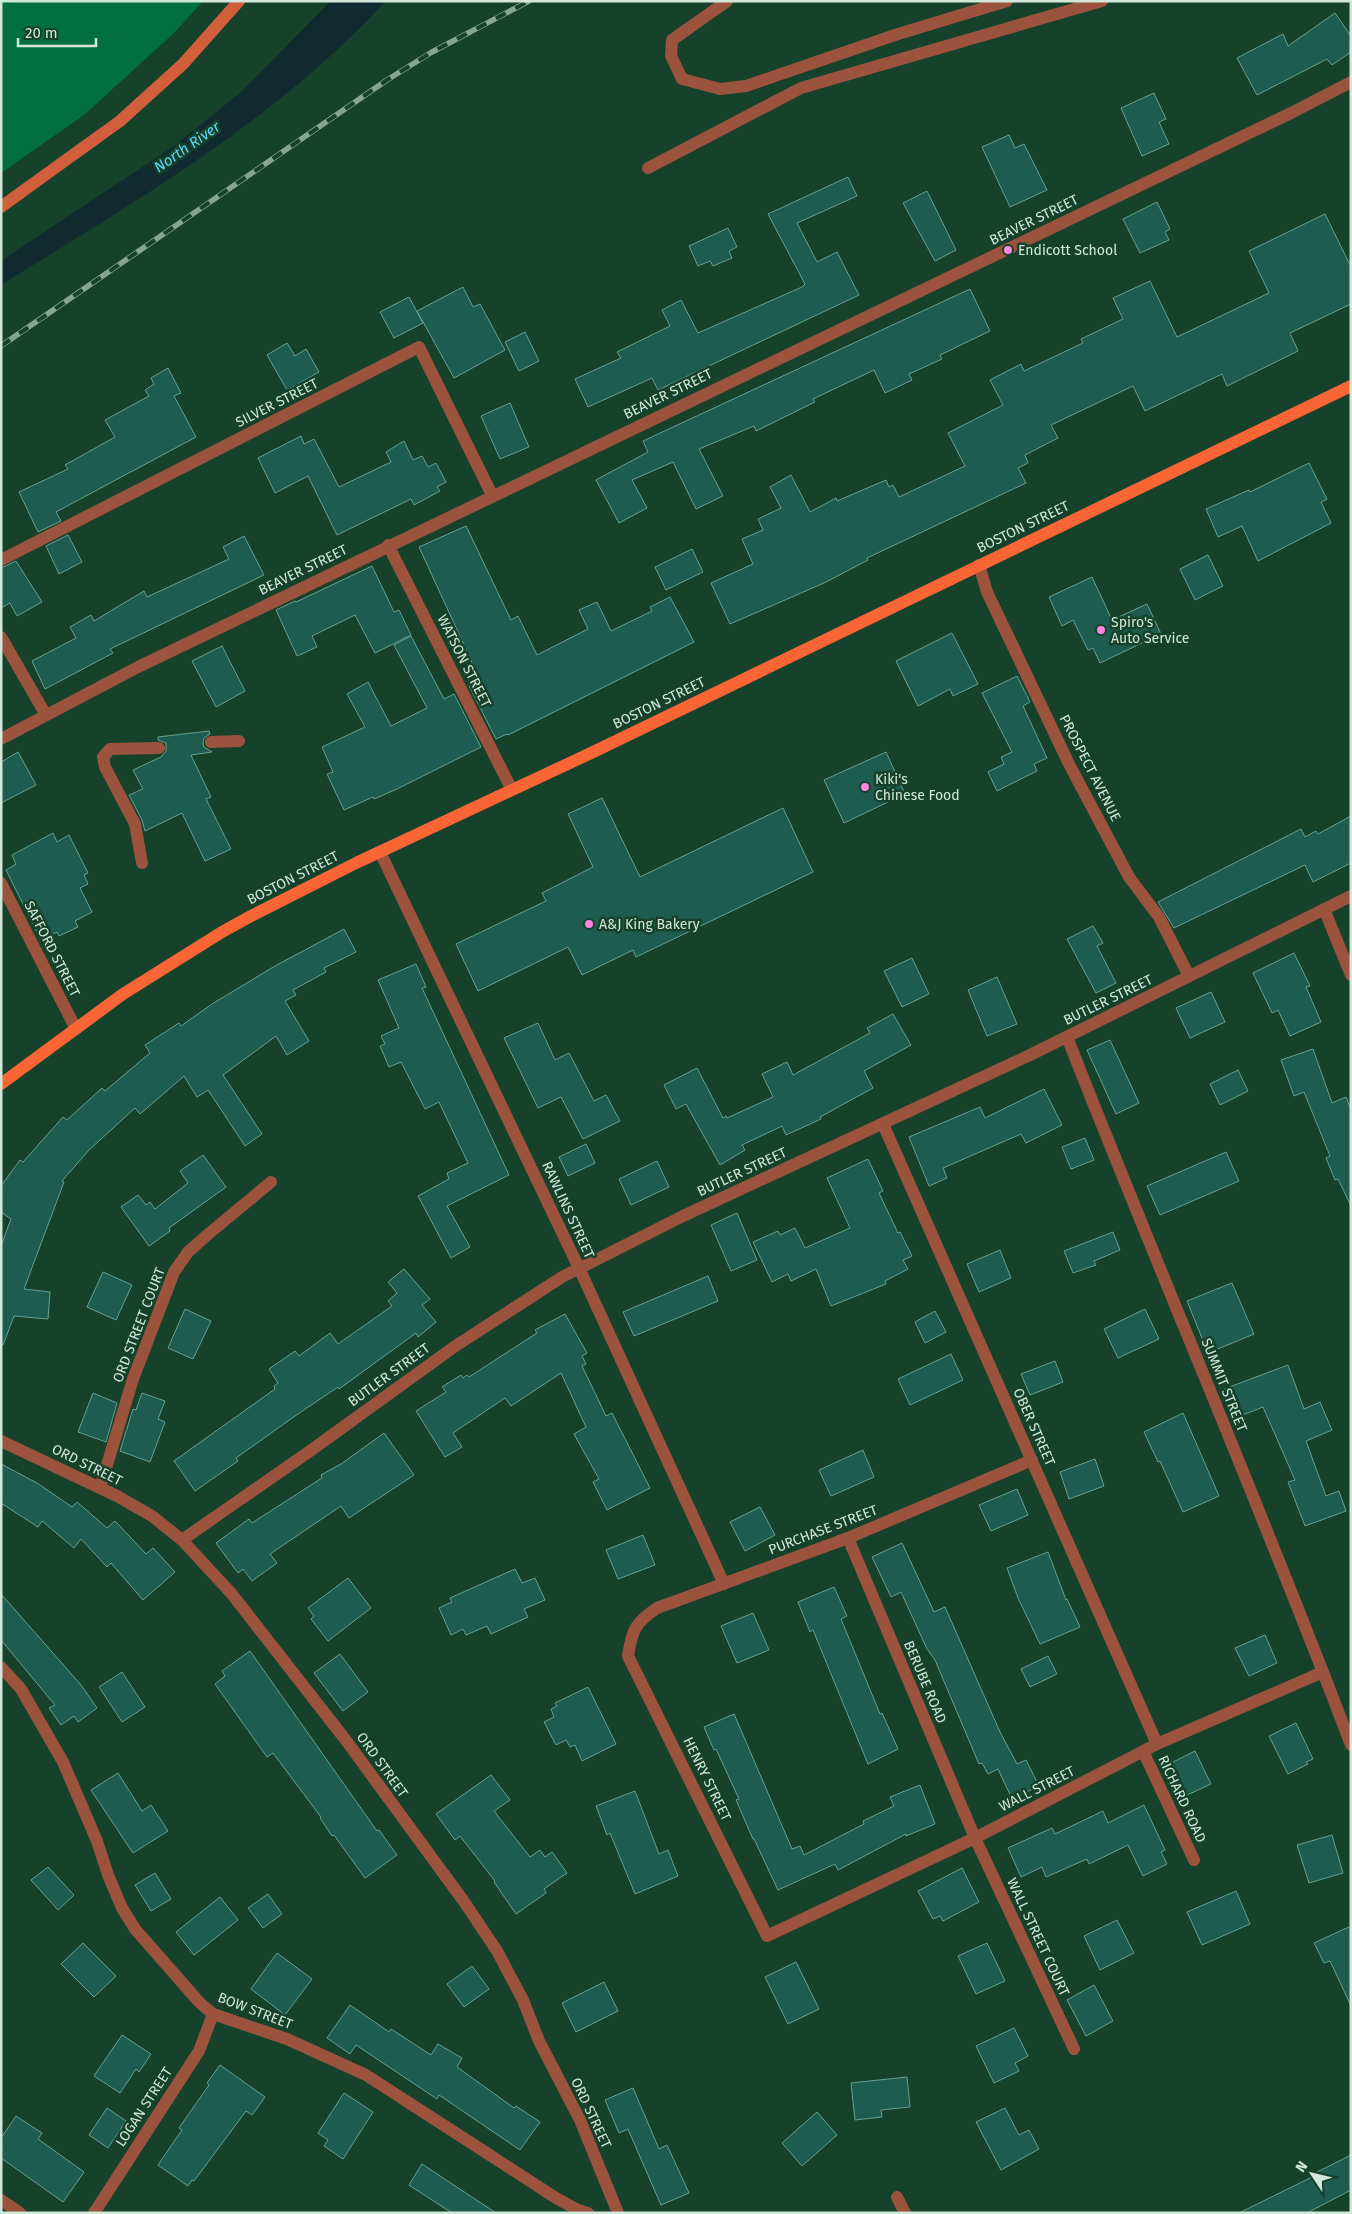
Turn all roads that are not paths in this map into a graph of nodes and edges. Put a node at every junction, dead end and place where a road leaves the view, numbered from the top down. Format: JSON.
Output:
{"nodes":[{"id":1,"x":239,"y":1,"type":"edge"},
{"id":2,"x":727,"y":1,"type":"edge"},
{"id":3,"x":1007,"y":1,"type":"edge"},
{"id":4,"x":1096,"y":2,"type":"edge"},
{"id":5,"x":1351,"y":82,"type":"edge"},
{"id":6,"x":648,"y":168,"type":"dead end"},
{"id":7,"x":1,"y":207,"type":"edge"},
{"id":8,"x":1351,"y":386,"type":"edge"},
{"id":9,"x":492,"y":495,"type":"junction"},
{"id":10,"x":388,"y":545,"type":"junction"},
{"id":11,"x":1,"y":560,"type":"edge"},
{"id":12,"x":979,"y":565,"type":"junction"},
{"id":13,"x":1,"y":637,"type":"edge"},
{"id":14,"x":46,"y":715,"type":"junction"},
{"id":15,"x":1,"y":739,"type":"edge"},
{"id":16,"x":239,"y":741,"type":"dead end"},
{"id":17,"x":211,"y":742,"type":"dead end"},
{"id":18,"x":159,"y":748,"type":"dead end"},
{"id":19,"x":512,"y":790,"type":"junction"},
{"id":20,"x":380,"y":852,"type":"junction"},
{"id":21,"x":142,"y":863,"type":"dead end"},
{"id":22,"x":1,"y":883,"type":"edge"},
{"id":23,"x":1351,"y":896,"type":"edge"},
{"id":24,"x":1324,"y":909,"type":"junction"},
{"id":25,"x":1351,"y":975,"type":"edge"},
{"id":26,"x":1189,"y":976,"type":"junction"},
{"id":27,"x":76,"y":1029,"type":"junction"},
{"id":28,"x":1067,"y":1036,"type":"junction"},
{"id":29,"x":1,"y":1084,"type":"edge"},
{"id":30,"x":883,"y":1124,"type":"junction"},
{"id":31,"x":271,"y":1182,"type":"dead end"},
{"id":32,"x":579,"y":1268,"type":"junction"},
{"id":33,"x":1,"y":1441,"type":"edge"},
{"id":34,"x":1032,"y":1460,"type":"junction"},
{"id":35,"x":100,"y":1488,"type":"junction"},
{"id":36,"x":848,"y":1538,"type":"junction"},
{"id":37,"x":182,"y":1540,"type":"junction"},
{"id":38,"x":724,"y":1584,"type":"junction"},
{"id":39,"x":631,"y":1635,"type":"joint"},
{"id":40,"x":1,"y":1667,"type":"edge"},
{"id":41,"x":1323,"y":1672,"type":"junction"},
{"id":42,"x":1157,"y":1744,"type":"junction"},
{"id":43,"x":1351,"y":1745,"type":"edge"},
{"id":44,"x":1143,"y":1751,"type":"junction"},
{"id":45,"x":975,"y":1838,"type":"junction"},
{"id":46,"x":1194,"y":1860,"type":"dead end"},
{"id":47,"x":767,"y":1936,"type":"joint"},
{"id":48,"x":213,"y":2014,"type":"junction"},
{"id":49,"x":1074,"y":2049,"type":"dead end"},
{"id":50,"x":897,"y":2196,"type":"dead end"},
{"id":51,"x":1,"y":2200,"type":"edge"},
{"id":52,"x":20,"y":2213,"type":"edge"},
{"id":53,"x":94,"y":2213,"type":"edge"},
{"id":54,"x":588,"y":2213,"type":"edge"},
{"id":55,"x":618,"y":2213,"type":"edge"},
{"id":56,"x":905,"y":2213,"type":"edge"}],
"edges":[{"from":1,"to":7,"type":"street"},
{"from":2,"to":3,"type":"street"},
{"from":4,"to":6,"type":"street"},
{"from":5,"to":9,"type":"street","name":"BEAVER STREET"},
{"from":8,"to":12,"type":"main road","name":"BOSTON STREET"},
{"from":9,"to":10,"type":"street","name":"BEAVER STREET"},
{"from":9,"to":11,"type":"street","name":"SILVER STREET"},
{"from":10,"to":14,"type":"street","name":"BEAVER STREET"},
{"from":10,"to":19,"type":"street","name":"WATSON STREET"},
{"from":12,"to":19,"type":"main road","name":"BOSTON STREET"},
{"from":12,"to":26,"type":"street","name":"PROSPECT AVENUE"},
{"from":13,"to":14,"type":"street"},
{"from":14,"to":15,"type":"street","name":"BEAVER STREET"},
{"from":16,"to":17,"type":"street"},
{"from":18,"to":21,"type":"street"},
{"from":19,"to":20,"type":"main road","name":"BOSTON STREET"},
{"from":20,"to":27,"type":"main road","name":"BOSTON STREET"},
{"from":20,"to":32,"type":"street","name":"RAWLINS STREET"},
{"from":22,"to":27,"type":"street","name":"SAFFORD STREET"},
{"from":23,"to":24,"type":"street","name":"BUTLER STREET"},
{"from":24,"to":25,"type":"street"},
{"from":24,"to":26,"type":"street","name":"BUTLER STREET"},
{"from":26,"to":28,"type":"street","name":"BUTLER STREET"},
{"from":27,"to":29,"type":"main road","name":"BOSTON STREET"},
{"from":28,"to":30,"type":"street","name":"BUTLER STREET"},
{"from":28,"to":41,"type":"street","name":"SUMMIT STREET"},
{"from":30,"to":32,"type":"street","name":"BUTLER STREET"},
{"from":30,"to":34,"type":"street","name":"OBER STREET"},
{"from":31,"to":35,"type":"street","name":"ORD STREET COURT"},
{"from":32,"to":37,"type":"street","name":"BUTLER STREET"},
{"from":32,"to":38,"type":"street","name":"RAWLINS STREET"},
{"from":33,"to":35,"type":"street","name":"ORD STREET"},
{"from":34,"to":36,"type":"street","name":"PURCHASE STREET"},
{"from":34,"to":42,"type":"street","name":"OBER STREET"},
{"from":35,"to":37,"type":"street","name":"ORD STREET"},
{"from":36,"to":38,"type":"street","name":"PURCHASE STREET"},
{"from":36,"to":45,"type":"street","name":"BERUBE ROAD"},
{"from":37,"to":55,"type":"street","name":"ORD STREET"},
{"from":38,"to":39,"type":"street","name":"PURCHASE STREET"},
{"from":39,"to":47,"type":"street","name":"HENRY STREET"},
{"from":40,"to":48,"type":"street","name":"BOW STREET"},
{"from":41,"to":42,"type":"street","name":"WALL STREET"},
{"from":41,"to":43,"type":"street","name":"SUMMIT STREET"},
{"from":42,"to":44,"type":"street","name":"WALL STREET"},
{"from":44,"to":45,"type":"street","name":"WALL STREET"},
{"from":44,"to":46,"type":"street","name":"RICHARD ROAD"},
{"from":45,"to":47,"type":"street","name":"WALL STREET"},
{"from":45,"to":49,"type":"street","name":"WALL STREET COURT"},
{"from":48,"to":53,"type":"street","name":"LOGAN STREET"},
{"from":48,"to":54,"type":"street","name":"BOW STREET"},
{"from":50,"to":56,"type":"street"},
{"from":51,"to":52,"type":"street"}]}
